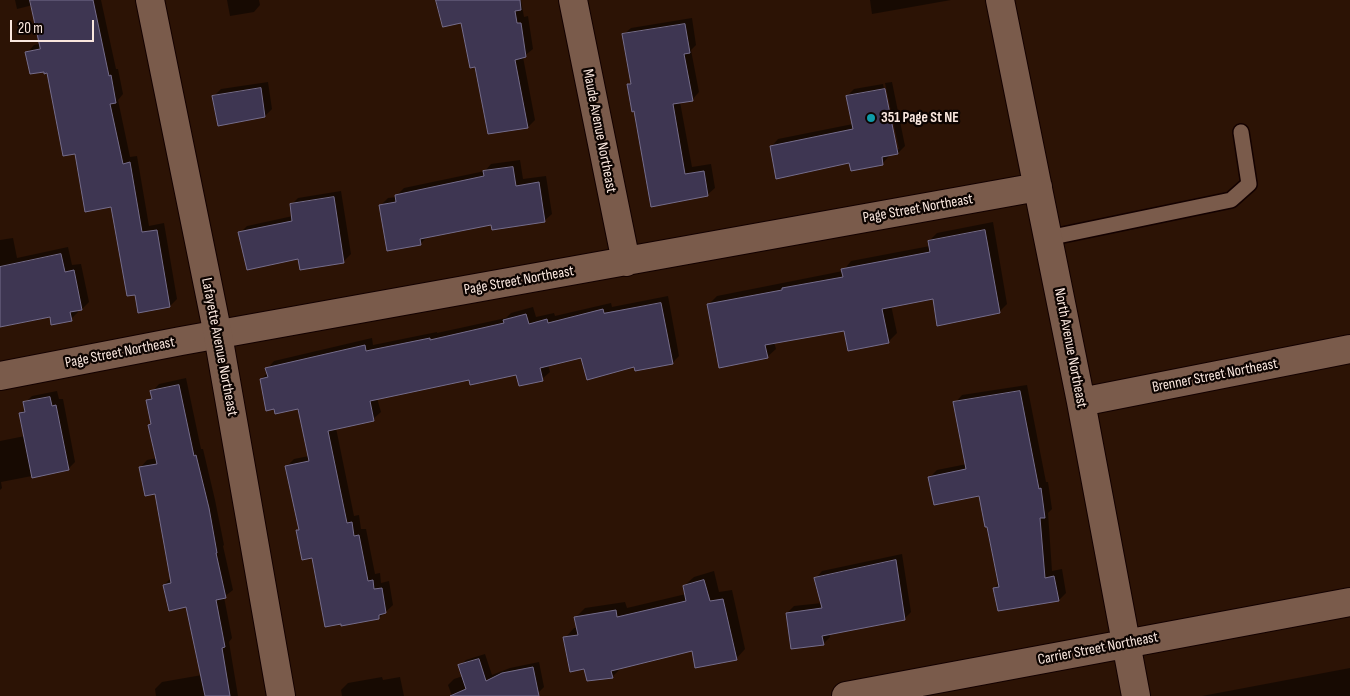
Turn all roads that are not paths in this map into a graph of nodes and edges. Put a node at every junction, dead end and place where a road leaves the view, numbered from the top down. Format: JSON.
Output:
{"nodes":[{"id":1,"x":150,"y":0,"type":"edge"},
{"id":2,"x":573,"y":0,"type":"edge"},
{"id":3,"x":1000,"y":0,"type":"edge"},
{"id":4,"x":1241,"y":132,"type":"dead end"},
{"id":5,"x":1038,"y":187,"type":"junction"},
{"id":6,"x":1048,"y":238,"type":"junction"},
{"id":7,"x":626,"y":262,"type":"junction"},
{"id":8,"x":218,"y":335,"type":"junction"},
{"id":9,"x":1350,"y":349,"type":"edge"},
{"id":10,"x":0,"y":376,"type":"edge"},
{"id":11,"x":1081,"y":402,"type":"junction"},
{"id":12,"x":1350,"y":602,"type":"edge"},
{"id":13,"x":1126,"y":644,"type":"junction"},
{"id":14,"x":281,"y":696,"type":"edge"},
{"id":15,"x":846,"y":696,"type":"edge"},
{"id":16,"x":1136,"y":696,"type":"edge"}],
"edges":[{"from":1,"to":8,"type":"street","name":"Lafayette Avenue Northeast"},
{"from":2,"to":7,"type":"street","name":"Maude Avenue Northeast"},
{"from":3,"to":5,"type":"street","name":"North Avenue Northeast"},
{"from":4,"to":6,"type":"lane"},
{"from":5,"to":6,"type":"street","name":"North Avenue Northeast"},
{"from":5,"to":7,"type":"street","name":"Page Street Northeast"},
{"from":6,"to":11,"type":"street","name":"North Avenue Northeast"},
{"from":7,"to":8,"type":"street","name":"Page Street Northeast"},
{"from":8,"to":10,"type":"street","name":"Page Street Northeast"},
{"from":8,"to":14,"type":"street","name":"Lafayette Avenue Northeast"},
{"from":9,"to":11,"type":"street","name":"Brenner Street Northeast"},
{"from":11,"to":13,"type":"street","name":"North Avenue Northeast"},
{"from":12,"to":13,"type":"street","name":"Carrier Street Northeast"},
{"from":13,"to":15,"type":"street","name":"Carrier Street Northeast"},
{"from":13,"to":16,"type":"street","name":"North Avenue Northeast"}]}
